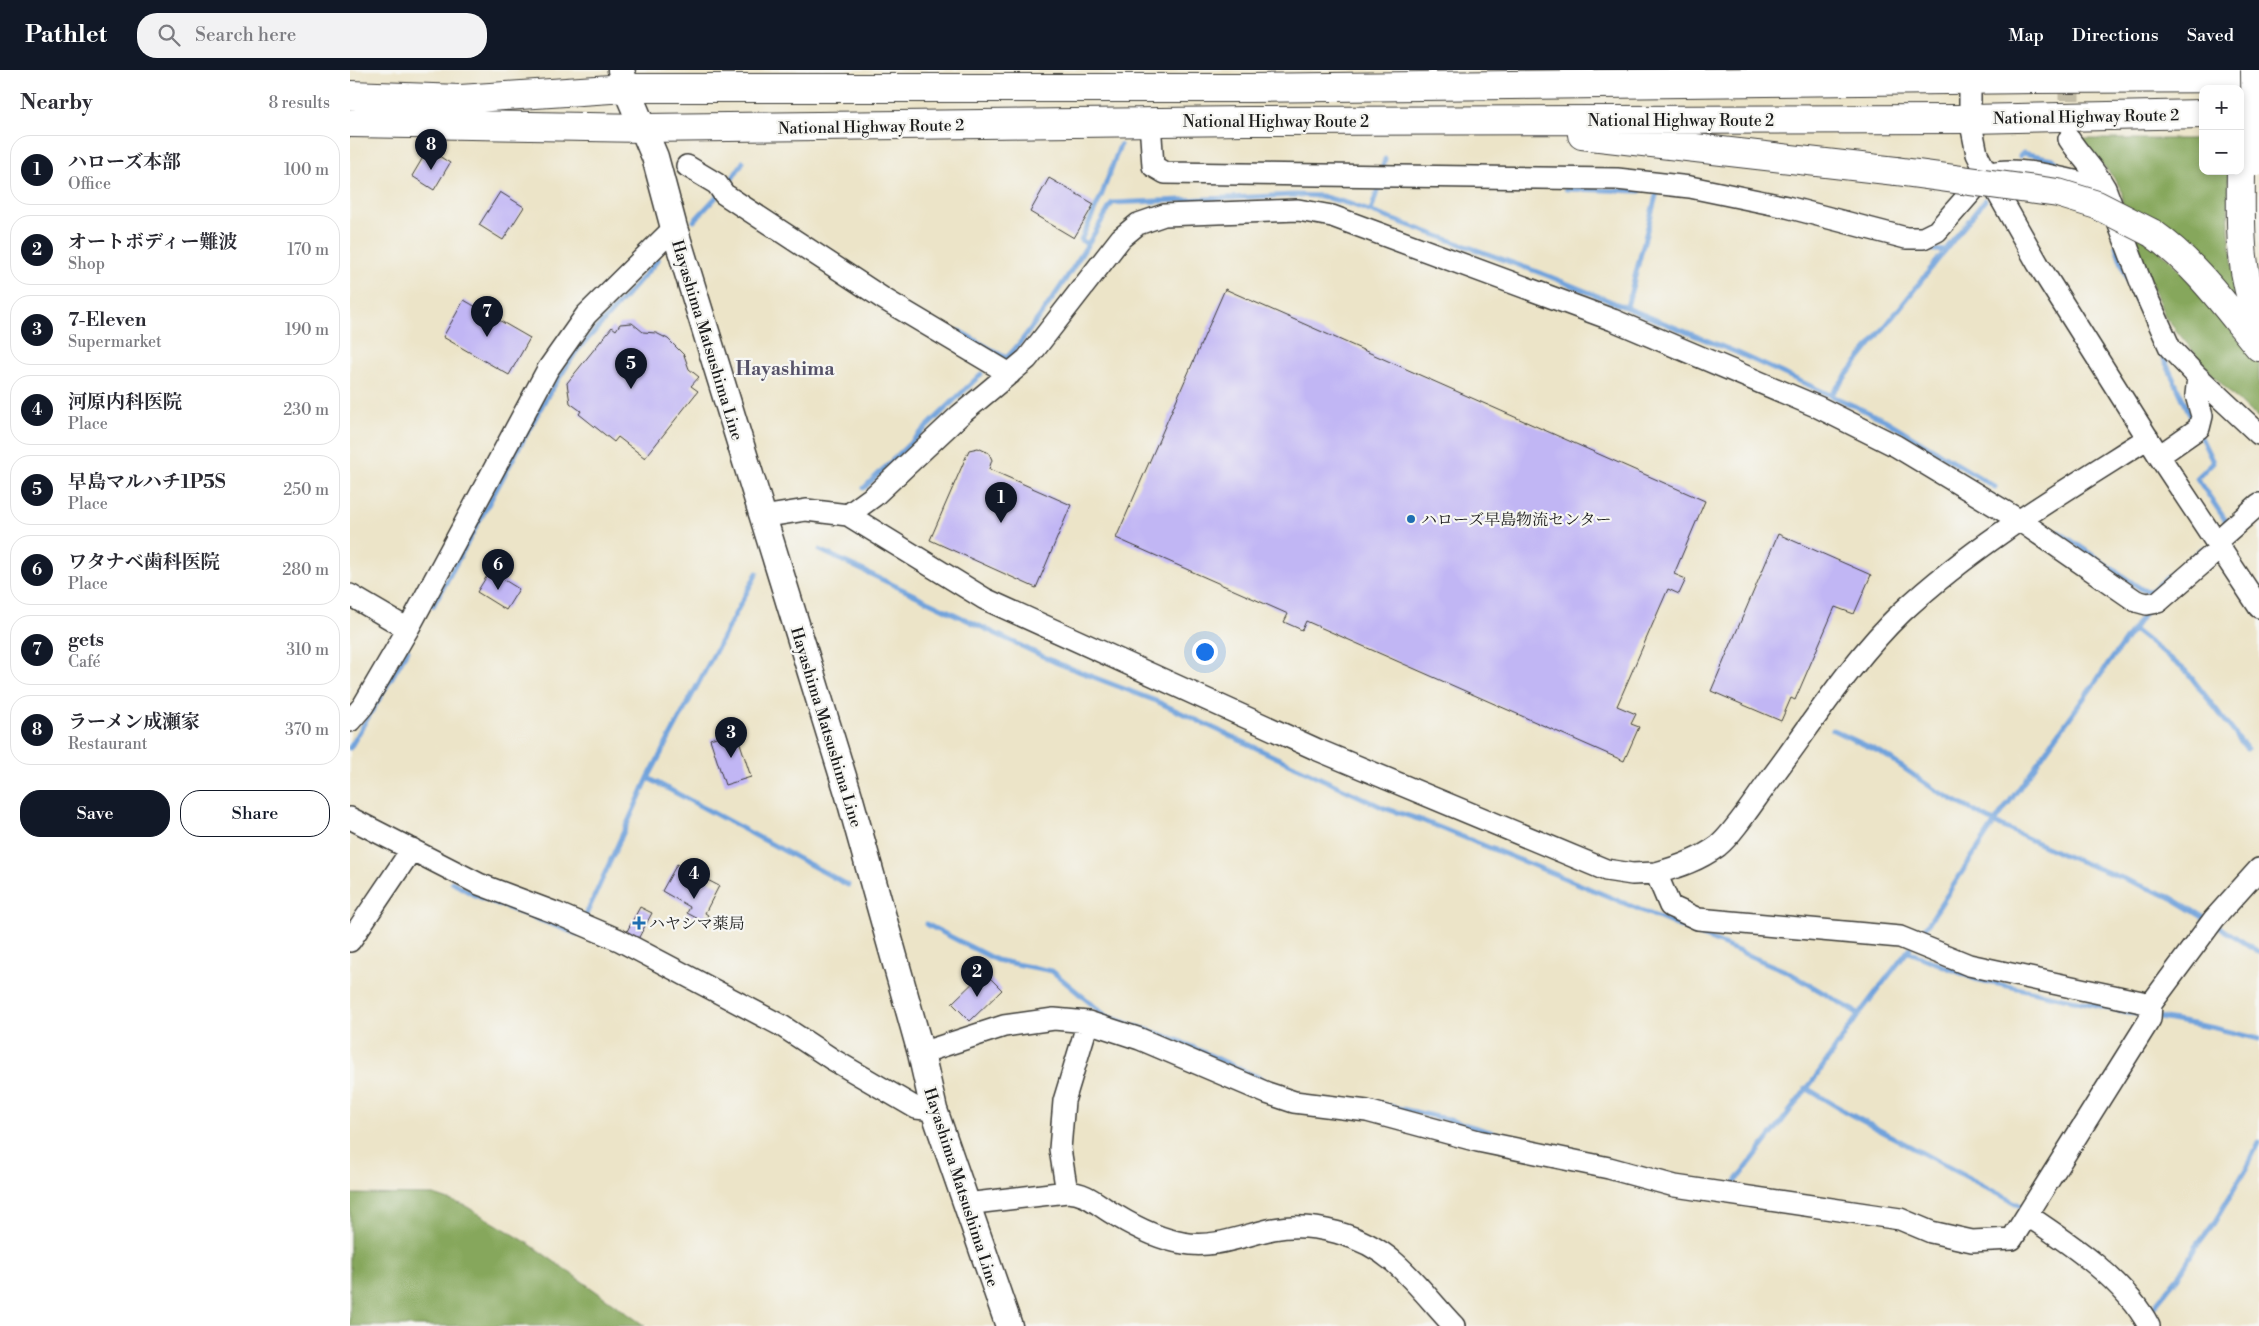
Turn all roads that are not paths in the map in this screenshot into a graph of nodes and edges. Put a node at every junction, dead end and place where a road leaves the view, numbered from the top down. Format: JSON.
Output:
{"nodes":[{"id":1,"x":2094,"y":70,"type":"edge"},
{"id":2,"x":2240,"y":70,"type":"edge"},
{"id":3,"x":2255,"y":70,"type":"edge"},
{"id":4,"x":1970,"y":75,"type":"edge"},
{"id":5,"x":2259,"y":78,"type":"edge"},
{"id":6,"x":624,"y":79,"type":"edge"},
{"id":7,"x":2036,"y":79,"type":"junction"},
{"id":8,"x":2240,"y":85,"type":"edge"},
{"id":9,"x":350,"y":95,"type":"edge"},
{"id":10,"x":2244,"y":113,"type":"edge"},
{"id":11,"x":2259,"y":113,"type":"edge"},
{"id":12,"x":2199,"y":114,"type":"edge"},
{"id":13,"x":1970,"y":119,"type":"junction"},
{"id":14,"x":1247,"y":121,"type":"junction"},
{"id":15,"x":1150,"y":122,"type":"junction"},
{"id":16,"x":2244,"y":122,"type":"edge"},
{"id":17,"x":350,"y":123,"type":"edge"},
{"id":18,"x":644,"y":128,"type":"junction"},
{"id":19,"x":2069,"y":140,"type":"tunnel mouth"},
{"id":20,"x":2249,"y":162,"type":"edge"},
{"id":21,"x":687,"y":166,"type":"dead end"},
{"id":22,"x":1987,"y":174,"type":"junction"},
{"id":23,"x":2105,"y":188,"type":"junction"},
{"id":24,"x":674,"y":228,"type":"junction"},
{"id":25,"x":2259,"y":247,"type":"edge"},
{"id":26,"x":2259,"y":320,"type":"edge"},
{"id":27,"x":2259,"y":347,"type":"edge"},
{"id":28,"x":1010,"y":374,"type":"junction"},
{"id":29,"x":2198,"y":377,"type":"junction"},
{"id":30,"x":2259,"y":434,"type":"edge"},
{"id":31,"x":2154,"y":447,"type":"junction"},
{"id":32,"x":2259,"y":504,"type":"edge"},
{"id":33,"x":848,"y":515,"type":"junction"},
{"id":34,"x":762,"y":517,"type":"junction"},
{"id":35,"x":2019,"y":520,"type":"junction"},
{"id":36,"x":2218,"y":545,"type":"junction"},
{"id":37,"x":350,"y":595,"type":"edge"},
{"id":38,"x":2259,"y":607,"type":"edge"},
{"id":39,"x":408,"y":629,"type":"junction"},
{"id":40,"x":350,"y":721,"type":"edge"},
{"id":41,"x":350,"y":818,"type":"edge"},
{"id":42,"x":412,"y":849,"type":"junction"},
{"id":43,"x":2259,"y":869,"type":"edge"},
{"id":44,"x":1656,"y":873,"type":"junction"},
{"id":45,"x":350,"y":941,"type":"edge"},
{"id":46,"x":2151,"y":1011,"type":"junction"},
{"id":47,"x":1088,"y":1022,"type":"junction"},
{"id":48,"x":921,"y":1052,"type":"junction"},
{"id":49,"x":934,"y":1110,"type":"junction"},
{"id":50,"x":1067,"y":1192,"type":"junction"},
{"id":51,"x":966,"y":1204,"type":"junction"},
{"id":52,"x":2027,"y":1216,"type":"junction"},
{"id":53,"x":1009,"y":1326,"type":"edge"},
{"id":54,"x":1454,"y":1326,"type":"edge"},
{"id":55,"x":2149,"y":1326,"type":"edge"}],
"edges":[{"from":1,"to":7,"type":"highway"},
{"from":2,"to":8,"type":"highway"},
{"from":3,"to":20,"type":"highway","bridge":true},
{"from":4,"to":6,"type":"highway","name":"National Highway Route 2"},
{"from":4,"to":7,"type":"highway","name":"National Highway Route 2"},
{"from":4,"to":13,"type":"street"},
{"from":5,"to":7,"type":"highway","name":"National Highway Route 2"},
{"from":6,"to":9,"type":"highway","name":"National Highway Route 2"},
{"from":6,"to":18,"type":"main road","name":"Hayashima Matsushima Line"},
{"from":10,"to":11,"type":"highway"},
{"from":12,"to":13,"type":"highway","name":"National Highway Route 2"},
{"from":13,"to":14,"type":"highway","name":"National Highway Route 2"},
{"from":13,"to":22,"type":"street"},
{"from":14,"to":15,"type":"highway","name":"National Highway Route 2"},
{"from":14,"to":27,"type":"highway","bridge":true},
{"from":15,"to":18,"type":"highway","name":"National Highway Route 2"},
{"from":15,"to":22,"type":"street"},
{"from":16,"to":20,"type":"highway"},
{"from":17,"to":18,"type":"highway","name":"National Highway Route 2"},
{"from":18,"to":24,"type":"main road","name":"Hayashima Matsushima Line"},
{"from":19,"to":23,"type":"street"},
{"from":20,"to":25,"type":"highway"},
{"from":20,"to":26,"type":"highway"},
{"from":21,"to":28,"type":"street"},
{"from":22,"to":23,"type":"street"},
{"from":22,"to":31,"type":"street"},
{"from":23,"to":29,"type":"street"},
{"from":24,"to":34,"type":"main road","name":"Hayashima Matsushima Line"},
{"from":24,"to":39,"type":"street"},
{"from":28,"to":33,"type":"street"},
{"from":28,"to":35,"type":"street"},
{"from":29,"to":30,"type":"street"},
{"from":29,"to":31,"type":"street"},
{"from":31,"to":35,"type":"street"},
{"from":31,"to":36,"type":"street"},
{"from":32,"to":36,"type":"street"},
{"from":33,"to":34,"type":"street"},
{"from":33,"to":44,"type":"street"},
{"from":34,"to":48,"type":"main road","name":"Hayashima Matsushima Line"},
{"from":35,"to":36,"type":"street"},
{"from":35,"to":44,"type":"street"},
{"from":36,"to":38,"type":"street"},
{"from":37,"to":39,"type":"street"},
{"from":39,"to":40,"type":"street"},
{"from":41,"to":42,"type":"street"},
{"from":42,"to":45,"type":"street"},
{"from":42,"to":49,"type":"street"},
{"from":43,"to":46,"type":"street"},
{"from":44,"to":46,"type":"street"},
{"from":46,"to":52,"type":"street"},
{"from":47,"to":48,"type":"street"},
{"from":47,"to":50,"type":"street"},
{"from":47,"to":52,"type":"street"},
{"from":48,"to":49,"type":"main road","name":"Hayashima Matsushima Line"},
{"from":49,"to":51,"type":"main road","name":"Hayashima Matsushima Line"},
{"from":50,"to":51,"type":"street"},
{"from":50,"to":54,"type":"street"},
{"from":51,"to":53,"type":"main road","name":"Hayashima Matsushima Line"},
{"from":52,"to":55,"type":"street"}]}
